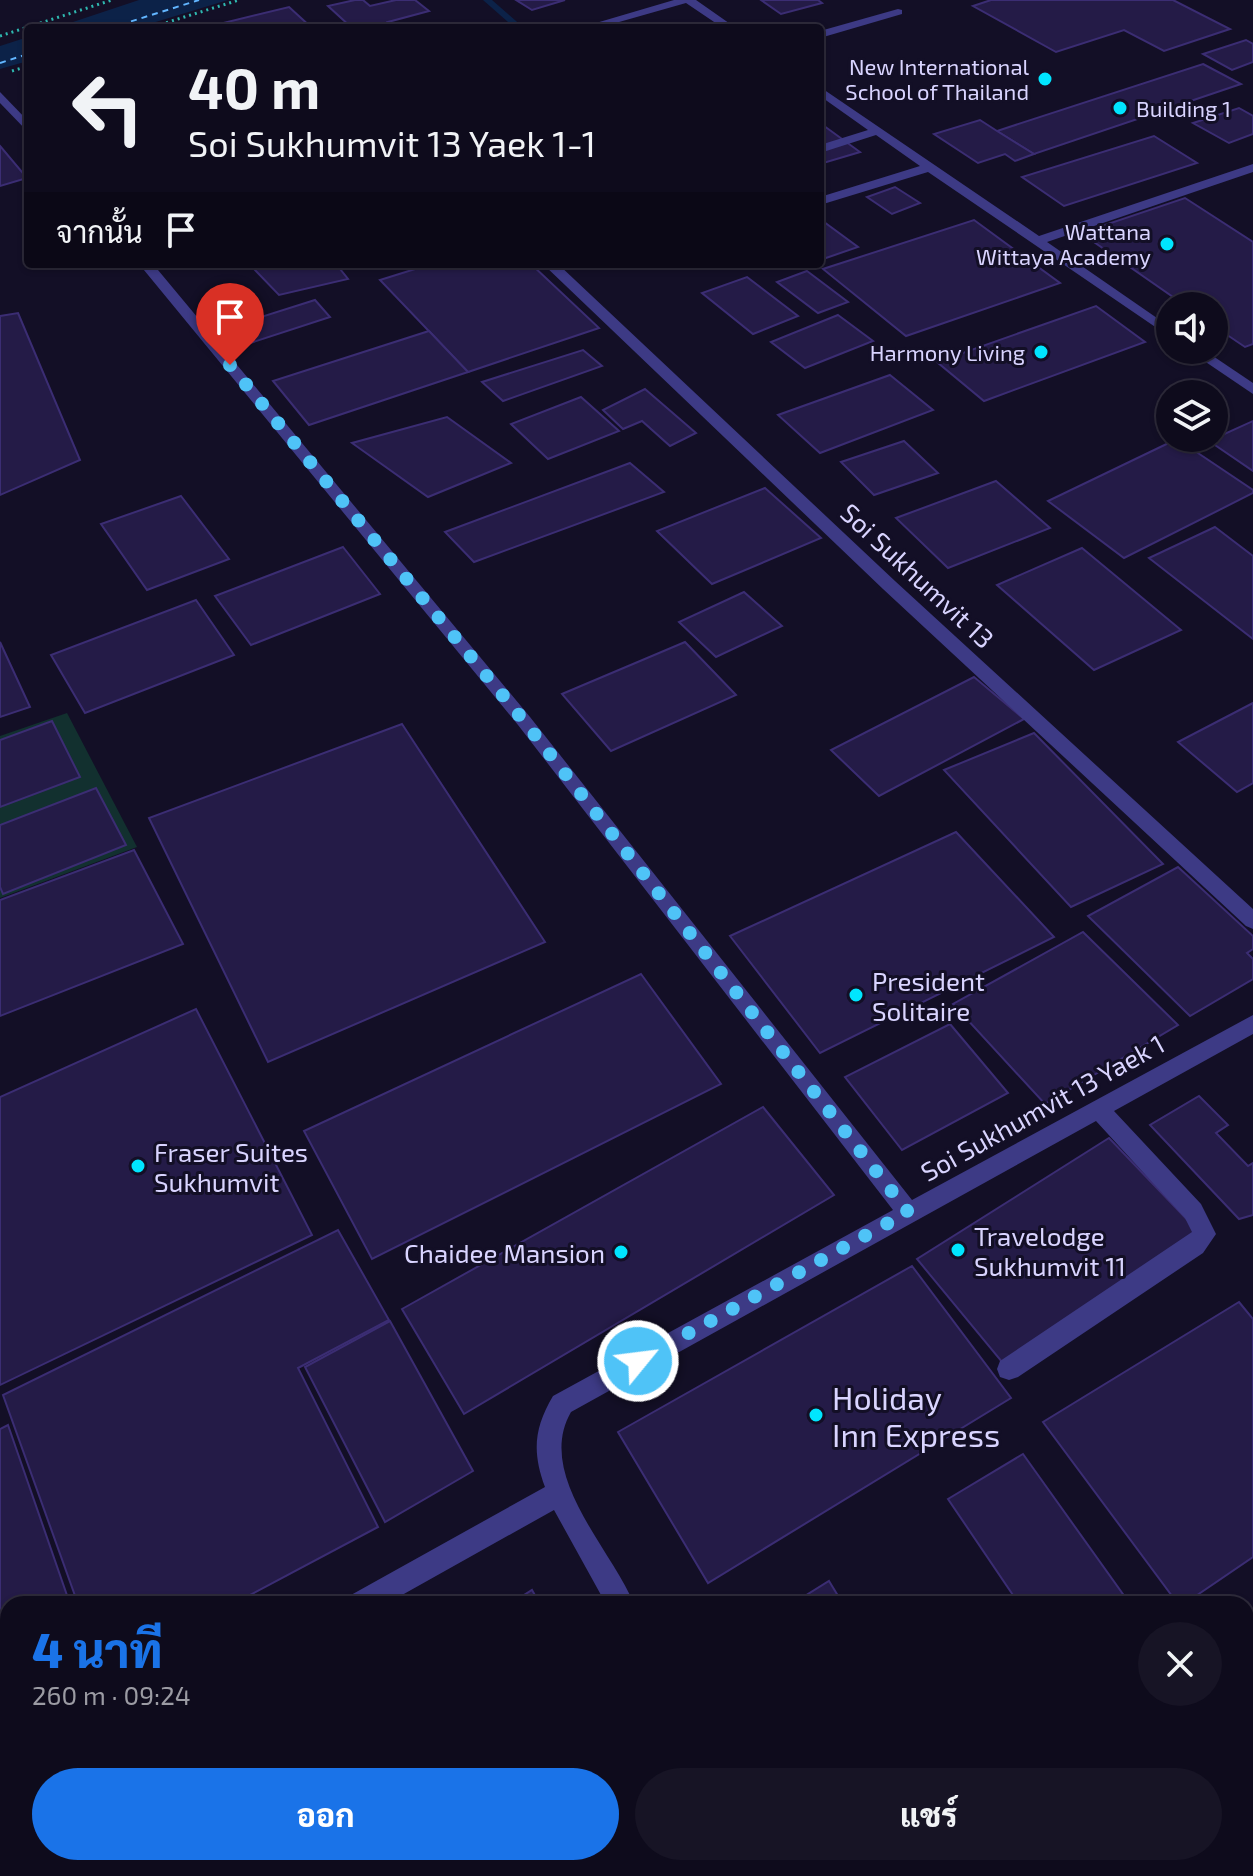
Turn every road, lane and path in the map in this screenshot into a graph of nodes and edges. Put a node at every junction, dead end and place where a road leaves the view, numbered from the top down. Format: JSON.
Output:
{"nodes":[{"id":1,"x":112,"y":0,"type":"edge"},
{"id":2,"x":239,"y":0,"type":"edge"},
{"id":3,"x":696,"y":2,"type":"edge"},
{"id":4,"x":898,"y":12,"type":"dead end"},
{"id":5,"x":37,"y":24,"type":"edge"},
{"id":6,"x":162,"y":24,"type":"edge"},
{"id":7,"x":602,"y":24,"type":"edge"},
{"id":8,"x":723,"y":24,"type":"edge"},
{"id":9,"x":24,"y":28,"type":"edge"},
{"id":10,"x":824,"y":34,"type":"edge"},
{"id":11,"x":0,"y":36,"type":"edge"},
{"id":12,"x":824,"y":94,"type":"edge"},
{"id":13,"x":0,"y":96,"type":"edge"},
{"id":14,"x":24,"y":123,"type":"edge"},
{"id":15,"x":878,"y":131,"type":"junction"},
{"id":16,"x":824,"y":148,"type":"edge"},
{"id":17,"x":930,"y":167,"type":"junction"},
{"id":18,"x":1253,"y":168,"type":"edge"},
{"id":19,"x":824,"y":200,"type":"edge"},
{"id":20,"x":1037,"y":241,"type":"junction"},
{"id":21,"x":149,"y":268,"type":"edge"},
{"id":22,"x":554,"y":268,"type":"edge"},
{"id":23,"x":1156,"y":323,"type":"edge"},
{"id":24,"x":1215,"y":364,"type":"edge"},
{"id":25,"x":1253,"y":390,"type":"edge"},
{"id":26,"x":1253,"y":921,"type":"edge"},
{"id":27,"x":1253,"y":1024,"type":"edge"},
{"id":28,"x":1097,"y":1108,"type":"junction"},
{"id":29,"x":908,"y":1212,"type":"junction"},
{"id":30,"x":1009,"y":1369,"type":"dead end"},
{"id":31,"x":559,"y":1493,"type":"junction"},
{"id":32,"x":374,"y":1596,"type":"edge"},
{"id":33,"x":617,"y":1596,"type":"edge"}],
"edges":[{"from":1,"to":5,"type":"path"},
{"from":2,"to":6,"type":"path"},
{"from":3,"to":7,"type":"street"},
{"from":3,"to":8,"type":"street"},
{"from":4,"to":10,"type":"street"},
{"from":9,"to":11,"type":"path"},
{"from":12,"to":15,"type":"street"},
{"from":13,"to":14,"type":"street"},
{"from":15,"to":16,"type":"street"},
{"from":15,"to":17,"type":"street"},
{"from":17,"to":19,"type":"street"},
{"from":17,"to":20,"type":"street"},
{"from":18,"to":20,"type":"street"},
{"from":20,"to":23,"type":"street"},
{"from":21,"to":29,"type":"street"},
{"from":22,"to":26,"type":"street","name":"Soi Sukhumvit 13"},
{"from":24,"to":25,"type":"street"},
{"from":27,"to":28,"type":"street","name":"Soi Sukhumvit 13 Yaek 1"},
{"from":28,"to":29,"type":"street","name":"Soi Sukhumvit 13 Yaek 1"},
{"from":28,"to":30,"type":"street"},
{"from":29,"to":31,"type":"street","name":"Soi Sukhumvit 13 Yaek 1"},
{"from":31,"to":32,"type":"street"},
{"from":31,"to":33,"type":"street","name":"Soi Sukhumvit 13 Yaek 1"}]}
